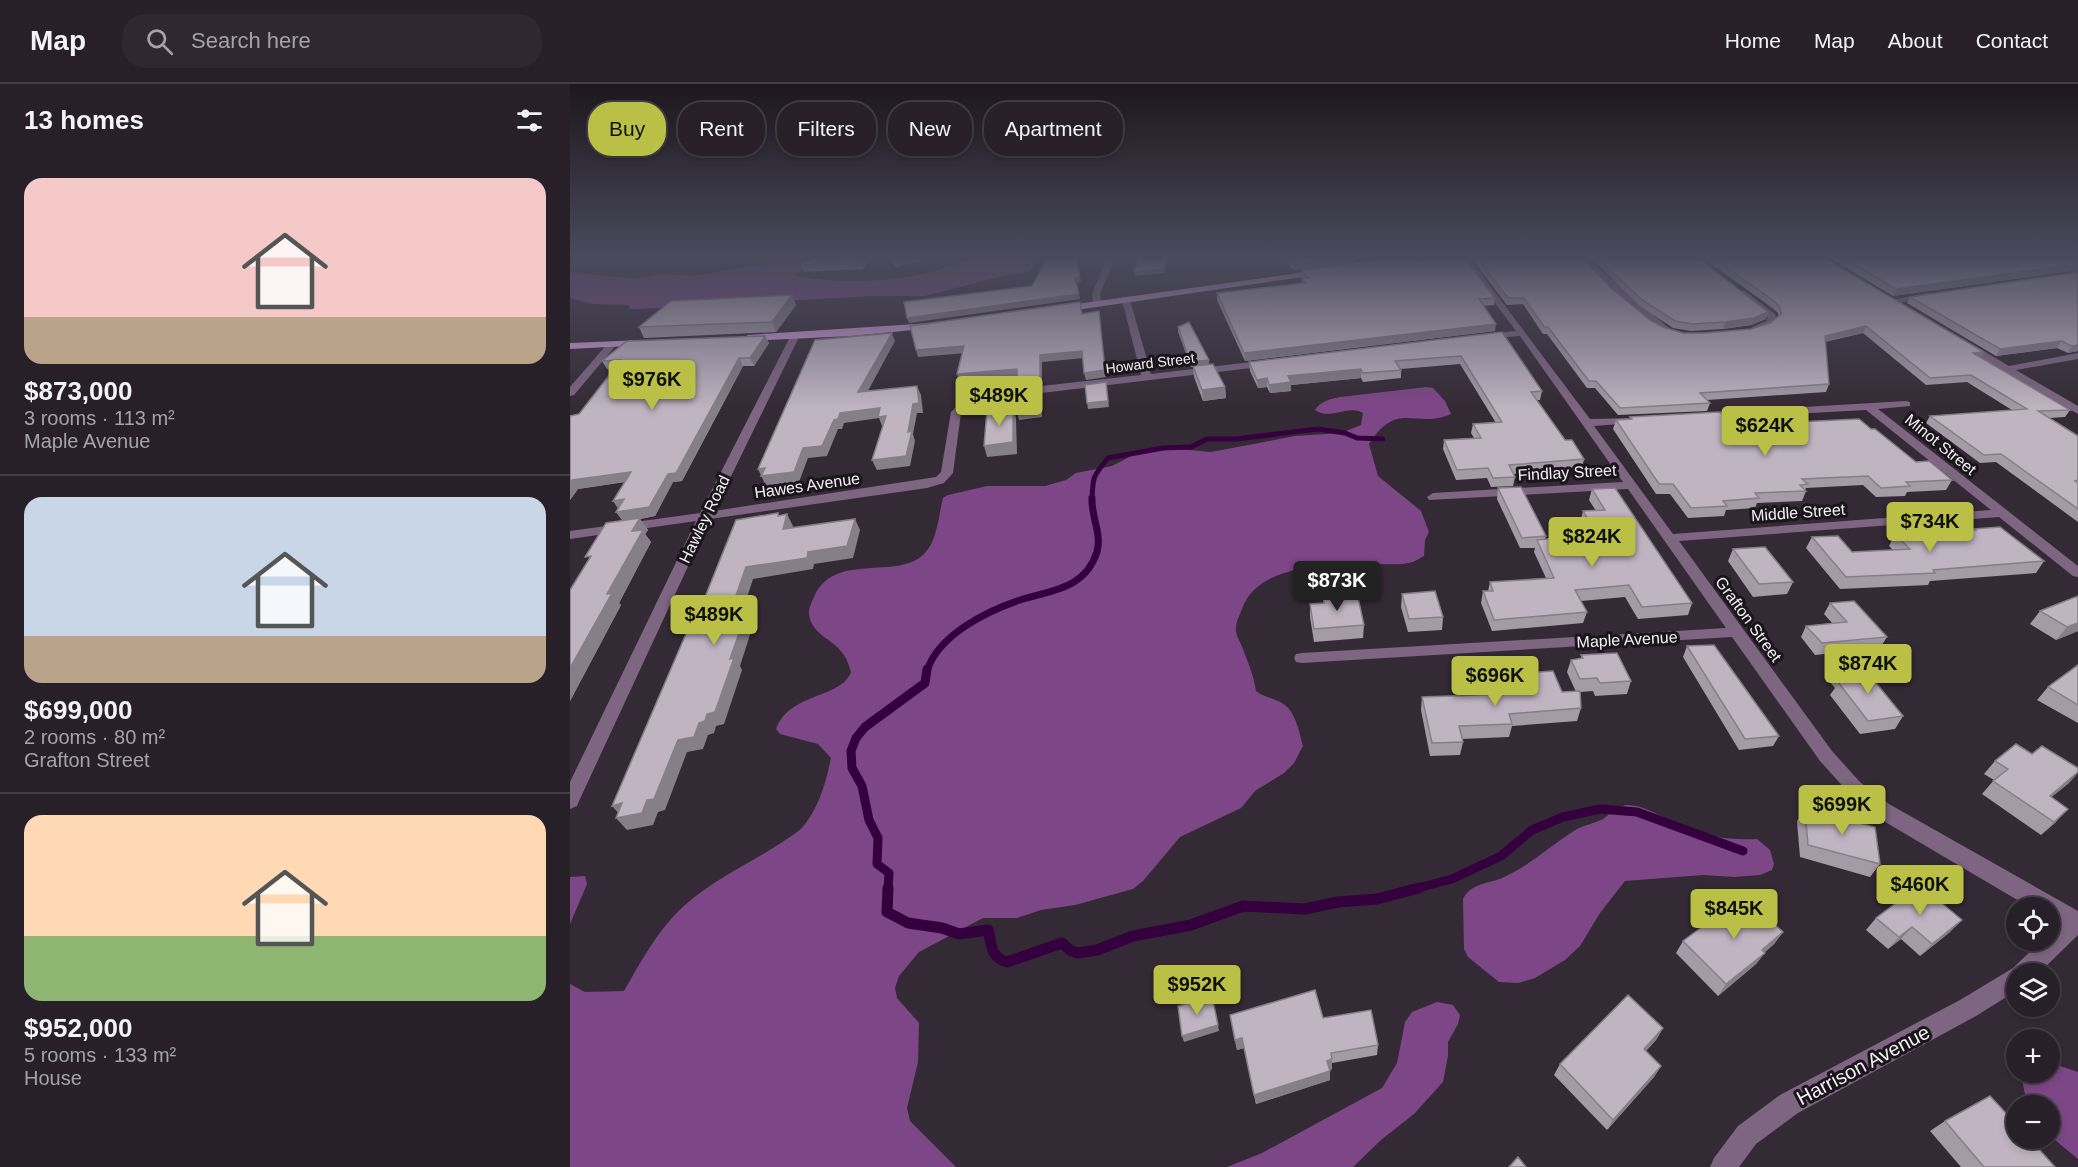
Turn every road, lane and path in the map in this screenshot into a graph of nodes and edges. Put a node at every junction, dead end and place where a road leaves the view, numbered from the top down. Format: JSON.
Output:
{"nodes":[{"id":1,"x":1064,"y":309,"type":"edge"},
{"id":2,"x":1128,"y":309,"type":"edge"},
{"id":3,"x":1503,"y":309,"type":"edge"},
{"id":4,"x":1639,"y":309,"type":"edge"},
{"id":5,"x":1762,"y":309,"type":"edge"},
{"id":6,"x":1905,"y":309,"type":"edge"},
{"id":7,"x":1054,"y":310,"type":"edge"},
{"id":8,"x":1911,"y":312,"type":"edge"},
{"id":9,"x":938,"y":325,"type":"edge"},
{"id":10,"x":1744,"y":331,"type":"edge"},
{"id":11,"x":1522,"y":333,"type":"junction"},
{"id":12,"x":1675,"y":333,"type":"edge"},
{"id":13,"x":794,"y":336,"type":"junction"},
{"id":14,"x":738,"y":339,"type":"edge"},
{"id":15,"x":1475,"y":339,"type":"edge"},
{"id":16,"x":1959,"y":341,"type":"edge"},
{"id":17,"x":653,"y":342,"type":"edge"},
{"id":18,"x":612,"y":344,"type":"junction"},
{"id":19,"x":570,"y":346,"type":"edge"},
{"id":20,"x":2078,"y":356,"type":"edge"},
{"id":21,"x":1276,"y":362,"type":"edge"},
{"id":22,"x":2007,"y":369,"type":"junction"},
{"id":23,"x":1147,"y":377,"type":"junction"},
{"id":24,"x":570,"y":393,"type":"edge"},
{"id":25,"x":1906,"y":404,"type":"dead end"},
{"id":26,"x":1868,"y":406,"type":"junction"},
{"id":27,"x":2078,"y":411,"type":"edge"},
{"id":28,"x":1692,"y":416,"type":"edge"},
{"id":29,"x":1645,"y":419,"type":"edge"},
{"id":30,"x":1586,"y":423,"type":"junction"},
{"id":31,"x":940,"y":480,"type":"joint"},
{"id":32,"x":1631,"y":485,"type":"junction"},
{"id":33,"x":1433,"y":497,"type":"dead end"},
{"id":34,"x":2001,"y":513,"type":"junction"},
{"id":35,"x":705,"y":516,"type":"junction"},
{"id":36,"x":570,"y":535,"type":"edge"},
{"id":37,"x":1669,"y":538,"type":"junction"},
{"id":38,"x":2078,"y":573,"type":"edge"},
{"id":39,"x":1736,"y":632,"type":"junction"},
{"id":40,"x":1302,"y":658,"type":"dead end"},
{"id":41,"x":570,"y":801,"type":"edge"},
{"id":42,"x":2077,"y":922,"type":"edge"},
{"id":43,"x":2034,"y":963,"type":"edge"},
{"id":44,"x":2006,"y":984,"type":"edge"},
{"id":45,"x":1723,"y":1167,"type":"edge"}],
"edges":[{"from":1,"to":7,"type":"main road"},
{"from":2,"to":23,"type":"street"},
{"from":3,"to":11,"type":"street","name":"Grafton Street"},
{"from":4,"to":12,"type":"street"},
{"from":5,"to":10,"type":"street"},
{"from":6,"to":8,"type":"street"},
{"from":9,"to":13,"type":"main road"},
{"from":11,"to":15,"type":"street"},
{"from":11,"to":30,"type":"street","name":"Grafton Street"},
{"from":13,"to":14,"type":"main road"},
{"from":13,"to":35,"type":"street","name":"Hawley Road"},
{"from":16,"to":22,"type":"street"},
{"from":17,"to":18,"type":"main road"},
{"from":18,"to":19,"type":"main road"},
{"from":18,"to":24,"type":"street"},
{"from":20,"to":22,"type":"street"},
{"from":21,"to":23,"type":"street","name":"Howard Street"},
{"from":22,"to":27,"type":"street"},
{"from":23,"to":31,"type":"street","name":"Howard Street"},
{"from":25,"to":26,"type":"street"},
{"from":26,"to":28,"type":"street"},
{"from":26,"to":34,"type":"street","name":"Minot Street"},
{"from":29,"to":30,"type":"street"},
{"from":30,"to":32,"type":"street","name":"Grafton Street"},
{"from":31,"to":35,"type":"street","name":"Hawes Avenue"},
{"from":32,"to":33,"type":"street","name":"Findlay Street"},
{"from":32,"to":37,"type":"street","name":"Grafton Street"},
{"from":34,"to":37,"type":"street","name":"Middle Street"},
{"from":34,"to":38,"type":"street","name":"Minot Street"},
{"from":35,"to":36,"type":"street","name":"Hawes Avenue"},
{"from":35,"to":41,"type":"street","name":"Hawley Road"},
{"from":37,"to":39,"type":"street","name":"Grafton Street"},
{"from":39,"to":40,"type":"street","name":"Maple Avenue"},
{"from":39,"to":42,"type":"street","name":"Grafton Street"},
{"from":42,"to":43,"type":"street"},
{"from":44,"to":45,"type":"street","name":"Harrison Avenue"}]}
